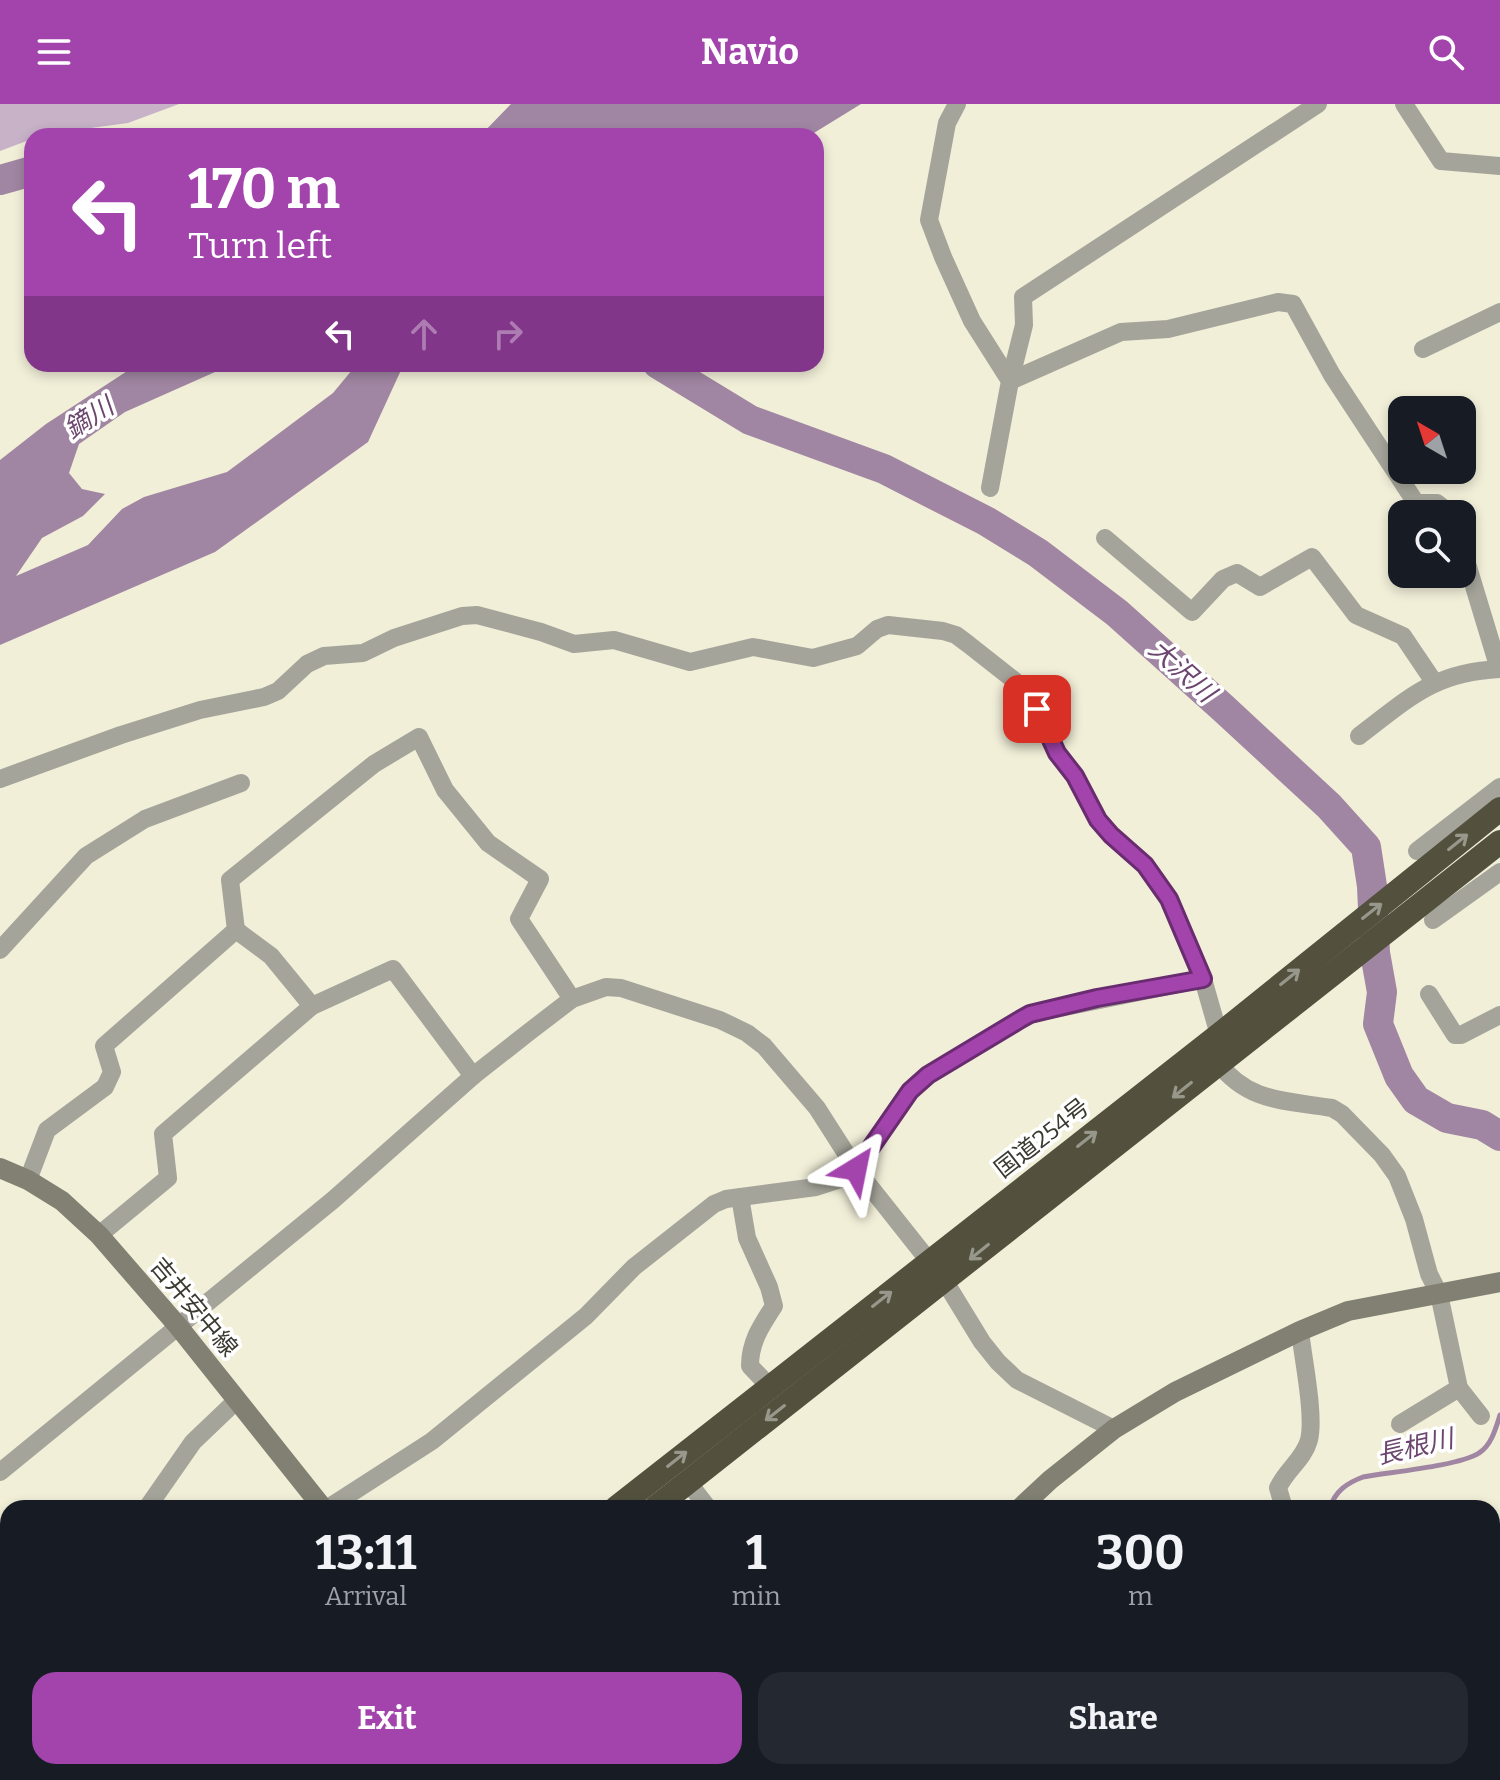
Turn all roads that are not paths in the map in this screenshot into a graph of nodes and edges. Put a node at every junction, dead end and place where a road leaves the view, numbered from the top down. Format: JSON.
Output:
{"nodes":[{"id":1,"x":957,"y":104,"type":"edge"},
{"id":2,"x":1318,"y":104,"type":"edge"},
{"id":3,"x":1404,"y":104,"type":"edge"},
{"id":4,"x":1500,"y":166,"type":"edge"},
{"id":5,"x":1500,"y":312,"type":"edge"},
{"id":6,"x":1423,"y":349,"type":"dead end"},
{"id":7,"x":1010,"y":381,"type":"junction"},
{"id":8,"x":990,"y":488,"type":"dead end"},
{"id":9,"x":1414,"y":500,"type":"edge"},
{"id":10,"x":1105,"y":538,"type":"dead end"},
{"id":11,"x":1474,"y":588,"type":"edge"},
{"id":12,"x":1497,"y":670,"type":"edge"},
{"id":13,"x":1434,"y":682,"type":"junction"},
{"id":14,"x":1500,"y":689,"type":"edge"},
{"id":15,"x":1359,"y":736,"type":"dead end"},
{"id":16,"x":0,"y":779,"type":"edge"},
{"id":17,"x":241,"y":783,"type":"dead end"},
{"id":18,"x":1500,"y":787,"type":"edge"},
{"id":19,"x":1500,"y":809,"type":"edge"},
{"id":20,"x":1500,"y":842,"type":"edge"},
{"id":21,"x":1417,"y":851,"type":"dead end"},
{"id":22,"x":1500,"y":872,"type":"edge"},
{"id":23,"x":1427,"y":912,"type":"junction"},
{"id":24,"x":236,"y":930,"type":"junction"},
{"id":25,"x":0,"y":950,"type":"edge"},
{"id":26,"x":1203,"y":979,"type":"junction"},
{"id":27,"x":1429,"y":994,"type":"dead end"},
{"id":28,"x":572,"y":999,"type":"junction"},
{"id":29,"x":312,"y":1006,"type":"junction"},
{"id":30,"x":1500,"y":1015,"type":"edge"},
{"id":31,"x":1219,"y":1035,"type":"junction"},
{"id":32,"x":1217,"y":1062,"type":"junction"},
{"id":33,"x":473,"y":1076,"type":"junction"},
{"id":34,"x":0,"y":1168,"type":"edge"},
{"id":35,"x":856,"y":1169,"type":"junction"},
{"id":36,"x":28,"y":1180,"type":"junction"},
{"id":37,"x":740,"y":1197,"type":"junction"},
{"id":38,"x":99,"y":1235,"type":"junction"},
{"id":39,"x":937,"y":1271,"type":"junction"},
{"id":40,"x":1500,"y":1282,"type":"edge"},
{"id":41,"x":1439,"y":1294,"type":"junction"},
{"id":42,"x":178,"y":1326,"type":"junction"},
{"id":43,"x":1300,"y":1331,"type":"junction"},
{"id":44,"x":770,"y":1387,"type":"junction"},
{"id":45,"x":1459,"y":1388,"type":"junction"},
{"id":46,"x":237,"y":1400,"type":"junction"},
{"id":47,"x":1481,"y":1416,"type":"dead end"},
{"id":48,"x":1400,"y":1424,"type":"dead end"},
{"id":49,"x":1114,"y":1429,"type":"junction"},
{"id":50,"x":0,"y":1472,"type":"edge"},
{"id":51,"x":688,"y":1482,"type":"junction"},
{"id":52,"x":153,"y":1500,"type":"edge"},
{"id":53,"x":319,"y":1500,"type":"edge"},
{"id":54,"x":339,"y":1500,"type":"edge"},
{"id":55,"x":626,"y":1500,"type":"edge"},
{"id":56,"x":665,"y":1500,"type":"edge"},
{"id":57,"x":702,"y":1500,"type":"edge"},
{"id":58,"x":1029,"y":1500,"type":"edge"},
{"id":59,"x":1282,"y":1500,"type":"edge"}],
"edges":[{"from":1,"to":7,"type":"street"},
{"from":2,"to":7,"type":"street"},
{"from":3,"to":4,"type":"street"},
{"from":5,"to":6,"type":"street"},
{"from":7,"to":8,"type":"street"},
{"from":7,"to":9,"type":"street"},
{"from":10,"to":13,"type":"street"},
{"from":11,"to":12,"type":"street"},
{"from":12,"to":13,"type":"street"},
{"from":12,"to":14,"type":"street"},
{"from":13,"to":15,"type":"street"},
{"from":16,"to":26,"type":"street"},
{"from":17,"to":25,"type":"street"},
{"from":18,"to":21,"type":"street"},
{"from":31,"to":19,"type":"highway","name":"国道254号","one_way":true},
{"from":20,"to":23,"type":"highway","name":"国道254号"},
{"from":22,"to":23,"type":"street"},
{"from":23,"to":32,"type":"highway","name":"国道254号"},
{"from":24,"to":28,"type":"street"},
{"from":24,"to":29,"type":"street"},
{"from":24,"to":36,"type":"street"},
{"from":26,"to":31,"type":"street"},
{"from":26,"to":35,"type":"street"},
{"from":27,"to":30,"type":"street"},
{"from":28,"to":33,"type":"street"},
{"from":28,"to":35,"type":"street"},
{"from":29,"to":33,"type":"street"},
{"from":29,"to":38,"type":"street"},
{"from":39,"to":31,"type":"highway","name":"国道254号","one_way":true},
{"from":32,"to":39,"type":"highway","name":"国道254号","one_way":true},
{"from":32,"to":41,"type":"street"},
{"from":33,"to":42,"type":"street"},
{"from":34,"to":36,"type":"street","name":"吉井安中線"},
{"from":35,"to":37,"type":"street"},
{"from":35,"to":39,"type":"street"},
{"from":36,"to":38,"type":"street","name":"吉井安中線"},
{"from":37,"to":44,"type":"street"},
{"from":37,"to":54,"type":"street"},
{"from":38,"to":42,"type":"street","name":"吉井安中線"},
{"from":44,"to":39,"type":"highway","name":"国道254号","one_way":true},
{"from":39,"to":49,"type":"street"},
{"from":39,"to":51,"type":"highway","name":"国道254号","one_way":true},
{"from":40,"to":41,"type":"street"},
{"from":41,"to":43,"type":"street"},
{"from":41,"to":45,"type":"street"},
{"from":42,"to":46,"type":"street","name":"吉井安中線"},
{"from":42,"to":50,"type":"street"},
{"from":43,"to":49,"type":"street"},
{"from":43,"to":59,"type":"street"},
{"from":55,"to":44,"type":"highway","name":"国道254号","one_way":true},
{"from":45,"to":47,"type":"street"},
{"from":45,"to":48,"type":"street"},
{"from":46,"to":52,"type":"street"},
{"from":46,"to":53,"type":"street","name":"吉井安中線"},
{"from":49,"to":58,"type":"street"},
{"from":51,"to":56,"type":"highway","name":"国道254号"},
{"from":51,"to":57,"type":"street"}]}
